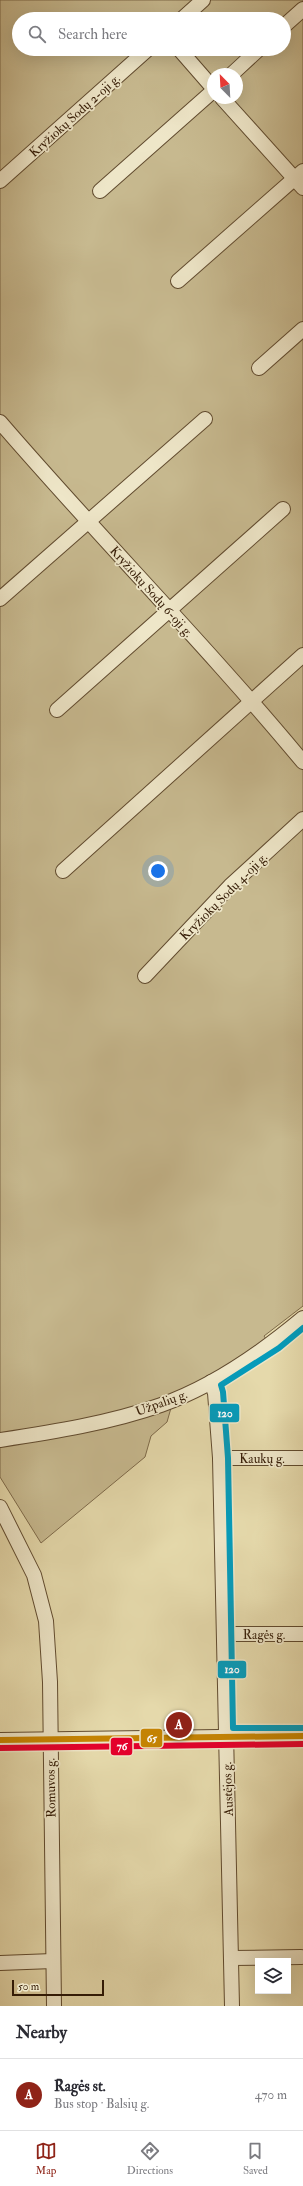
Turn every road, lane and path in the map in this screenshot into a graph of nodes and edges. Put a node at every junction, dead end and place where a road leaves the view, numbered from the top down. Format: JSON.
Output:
{"nodes":[{"id":1,"x":203,"y":0,"type":"edge"},
{"id":2,"x":303,"y":9,"type":"edge"},
{"id":3,"x":190,"y":12,"type":"edge"},
{"id":4,"x":291,"y":20,"type":"edge"},
{"id":5,"x":140,"y":56,"type":"edge"},
{"id":6,"x":185,"y":56,"type":"edge"},
{"id":7,"x":251,"y":56,"type":"edge"},
{"id":8,"x":238,"y":68,"type":"edge"},
{"id":9,"x":207,"y":81,"type":"edge"},
{"id":10,"x":207,"y":96,"type":"edge"},
{"id":11,"x":228,"y":104,"type":"edge"},
{"id":12,"x":300,"y":179,"type":"edge"},
{"id":13,"x":0,"y":182,"type":"edge"},
{"id":14,"x":100,"y":191,"type":"dead end"},
{"id":15,"x":178,"y":281,"type":"dead end"},
{"id":16,"x":303,"y":329,"type":"edge"},
{"id":17,"x":259,"y":368,"type":"dead end"},
{"id":18,"x":205,"y":419,"type":"dead end"},
{"id":19,"x":0,"y":422,"type":"edge"},
{"id":20,"x":283,"y":510,"type":"dead end"},
{"id":21,"x":89,"y":520,"type":"junction"},
{"id":22,"x":0,"y":599,"type":"edge"},
{"id":23,"x":170,"y":612,"type":"junction"},
{"id":24,"x":303,"y":655,"type":"edge"},
{"id":25,"x":252,"y":700,"type":"junction"},
{"id":26,"x":57,"y":710,"type":"dead end"},
{"id":27,"x":303,"y":762,"type":"edge"},
{"id":28,"x":303,"y":820,"type":"edge"},
{"id":29,"x":63,"y":871,"type":"dead end"},
{"id":30,"x":145,"y":976,"type":"dead end"},
{"id":31,"x":303,"y":1318,"type":"edge"},
{"id":32,"x":211,"y":1382,"type":"junction"},
{"id":33,"x":0,"y":1440,"type":"edge"},
{"id":34,"x":220,"y":1458,"type":"junction"},
{"id":35,"x":303,"y":1458,"type":"edge"},
{"id":36,"x":0,"y":1507,"type":"edge"},
{"id":37,"x":224,"y":1634,"type":"junction"},
{"id":38,"x":303,"y":1634,"type":"edge"},
{"id":39,"x":225,"y":1736,"type":"junction"},
{"id":40,"x":303,"y":1736,"type":"edge"},
{"id":41,"x":0,"y":1740,"type":"edge"},
{"id":42,"x":50,"y":1740,"type":"junction"},
{"id":43,"x":301,"y":1957,"type":"dead end"},
{"id":44,"x":231,"y":1958,"type":"junction"},
{"id":45,"x":54,"y":1961,"type":"junction"},
{"id":46,"x":0,"y":1963,"type":"edge"},
{"id":47,"x":54,"y":2006,"type":"edge"},
{"id":48,"x":232,"y":2006,"type":"edge"}],
"edges":[{"from":1,"to":3,"type":"street"},
{"from":2,"to":4,"type":"street"},
{"from":5,"to":13,"type":"street","name":"Kryžiokų Sodų 2-oji g."},
{"from":6,"to":9,"type":"street"},
{"from":7,"to":8,"type":"street"},
{"from":10,"to":14,"type":"street"},
{"from":11,"to":12,"type":"street"},
{"from":12,"to":15,"type":"street"},
{"from":16,"to":17,"type":"street"},
{"from":18,"to":21,"type":"street"},
{"from":19,"to":21,"type":"street","name":"Kryžiokų Sodų 6-oji g."},
{"from":20,"to":23,"type":"street"},
{"from":21,"to":22,"type":"street"},
{"from":21,"to":23,"type":"street","name":"Kryžiokų Sodų 6-oji g."},
{"from":23,"to":25,"type":"street","name":"Kryžiokų Sodų 6-oji g."},
{"from":23,"to":26,"type":"street"},
{"from":24,"to":25,"type":"street"},
{"from":25,"to":27,"type":"street","name":"Kryžiokų Sodų 6-oji g."},
{"from":25,"to":29,"type":"street"},
{"from":28,"to":30,"type":"street","name":"Kryžiokų Sodų 4-oji g."},
{"from":31,"to":32,"type":"street","name":"Užpalių g."},
{"from":32,"to":33,"type":"street","name":"Užpalių g."},
{"from":32,"to":34,"type":"street","name":"Austėjos g."},
{"from":34,"to":35,"type":"street","name":"Kaukų g."},
{"from":34,"to":37,"type":"street","name":"Austėjos g."},
{"from":36,"to":42,"type":"street","name":"Romuvos g."},
{"from":37,"to":38,"type":"street","name":"Ragės g."},
{"from":37,"to":39,"type":"street","name":"Austėjos g."},
{"from":39,"to":40,"type":"street"},
{"from":39,"to":42,"type":"street"},
{"from":39,"to":44,"type":"street","name":"Austėjos g."},
{"from":41,"to":42,"type":"street"},
{"from":42,"to":45,"type":"street","name":"Romuvos g."},
{"from":43,"to":44,"type":"street"},
{"from":44,"to":48,"type":"street","name":"Austėjos g."},
{"from":45,"to":46,"type":"street"},
{"from":45,"to":47,"type":"street","name":"Romuvos g."}]}
